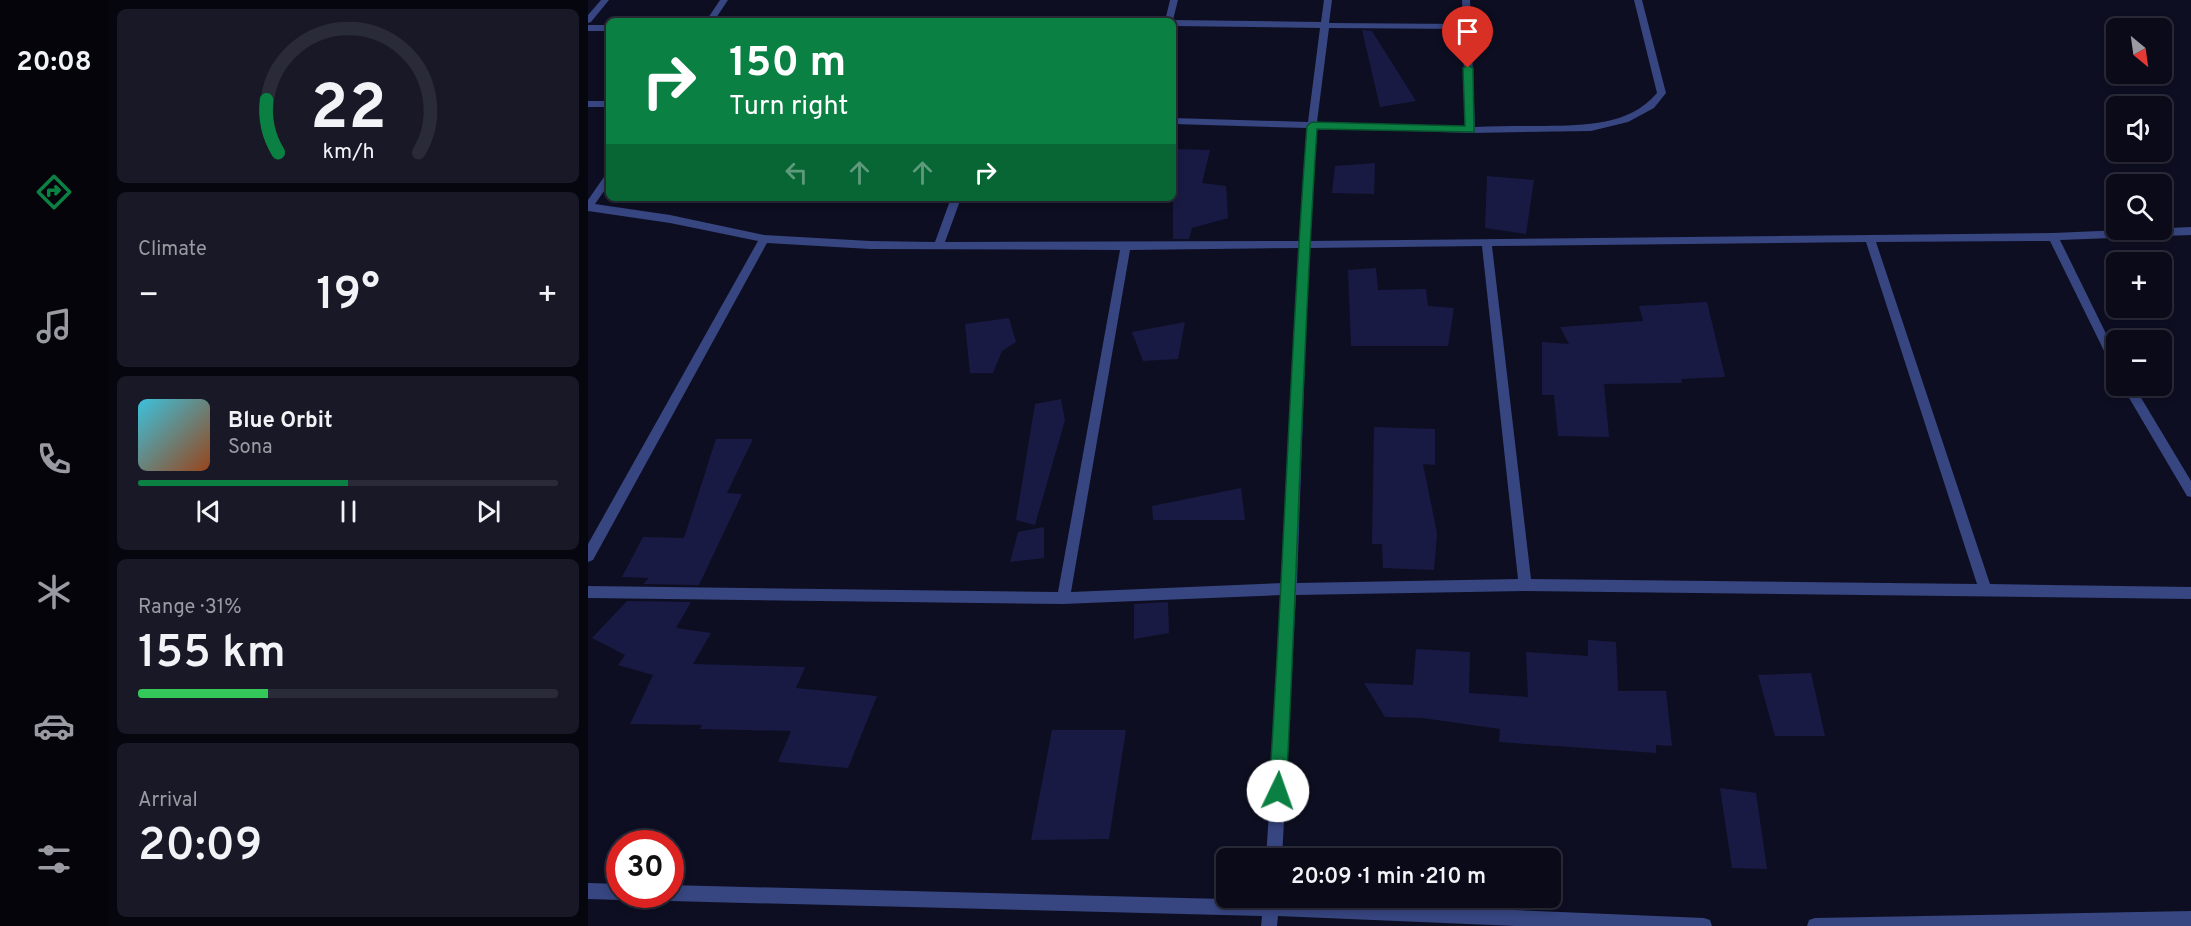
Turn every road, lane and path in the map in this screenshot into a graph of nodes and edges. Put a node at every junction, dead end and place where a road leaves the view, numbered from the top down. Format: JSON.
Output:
{"nodes":[{"id":1,"x":605,"y":0,"type":"edge"},
{"id":2,"x":724,"y":0,"type":"edge"},
{"id":3,"x":1173,"y":0,"type":"edge"},
{"id":4,"x":1328,"y":0,"type":"edge"},
{"id":5,"x":1466,"y":0,"type":"edge"},
{"id":6,"x":1638,"y":0,"type":"edge"},
{"id":7,"x":712,"y":18,"type":"edge"},
{"id":8,"x":1171,"y":18,"type":"edge"},
{"id":9,"x":588,"y":20,"type":"edge"},
{"id":10,"x":1176,"y":22,"type":"edge"},
{"id":11,"x":1325,"y":25,"type":"junction"},
{"id":12,"x":588,"y":27,"type":"edge"},
{"id":13,"x":1467,"y":27,"type":"junction"},
{"id":14,"x":606,"y":28,"type":"edge"},
{"id":15,"x":588,"y":104,"type":"edge"},
{"id":16,"x":606,"y":104,"type":"edge"},
{"id":17,"x":1176,"y":121,"type":"edge"},
{"id":18,"x":1312,"y":126,"type":"junction"},
{"id":19,"x":1470,"y":130,"type":"junction"},
{"id":20,"x":606,"y":181,"type":"edge"},
{"id":21,"x":955,"y":201,"type":"edge"},
{"id":22,"x":589,"y":207,"type":"edge"},
{"id":23,"x":2191,"y":231,"type":"edge"},
{"id":24,"x":2053,"y":237,"type":"junction"},
{"id":25,"x":764,"y":239,"type":"junction"},
{"id":26,"x":1870,"y":239,"type":"junction"},
{"id":27,"x":1304,"y":243,"type":"junction"},
{"id":28,"x":1487,"y":243,"type":"junction"},
{"id":29,"x":939,"y":245,"type":"junction"},
{"id":30,"x":1126,"y":246,"type":"junction"},
{"id":31,"x":2106,"y":344,"type":"edge"},
{"id":32,"x":2134,"y":396,"type":"edge"},
{"id":33,"x":2191,"y":492,"type":"edge"},
{"id":34,"x":588,"y":556,"type":"edge"},
{"id":35,"x":1525,"y":585,"type":"junction"},
{"id":36,"x":1290,"y":589,"type":"junction"},
{"id":37,"x":1985,"y":590,"type":"junction"},
{"id":38,"x":588,"y":592,"type":"edge"},
{"id":39,"x":2191,"y":593,"type":"edge"},
{"id":40,"x":1063,"y":598,"type":"junction"},
{"id":41,"x":1275,"y":848,"type":"edge"},
{"id":42,"x":588,"y":891,"type":"edge"},
{"id":43,"x":606,"y":892,"type":"edge"},
{"id":44,"x":684,"y":893,"type":"edge"},
{"id":45,"x":1216,"y":902,"type":"edge"},
{"id":46,"x":1271,"y":908,"type":"edge"},
{"id":47,"x":1365,"y":908,"type":"edge"},
{"id":48,"x":2191,"y":919,"type":"edge"},
{"id":49,"x":1269,"y":926,"type":"edge"},
{"id":50,"x":1704,"y":926,"type":"edge"},
{"id":51,"x":1815,"y":926,"type":"edge"}],
"edges":[{"from":1,"to":9,"type":"street"},
{"from":2,"to":7,"type":"street"},
{"from":3,"to":8,"type":"street"},
{"from":4,"to":11,"type":"street"},
{"from":5,"to":13,"type":"street"},
{"from":6,"to":19,"type":"street"},
{"from":10,"to":11,"type":"street"},
{"from":11,"to":13,"type":"street"},
{"from":11,"to":18,"type":"street"},
{"from":12,"to":14,"type":"street"},
{"from":13,"to":19,"type":"street"},
{"from":15,"to":16,"type":"street"},
{"from":17,"to":18,"type":"street"},
{"from":18,"to":19,"type":"street"},
{"from":18,"to":27,"type":"street"},
{"from":20,"to":22,"type":"street"},
{"from":21,"to":29,"type":"street"},
{"from":22,"to":25,"type":"street"},
{"from":23,"to":24,"type":"street"},
{"from":24,"to":26,"type":"street"},
{"from":24,"to":31,"type":"street"},
{"from":25,"to":29,"type":"street"},
{"from":25,"to":34,"type":"street"},
{"from":26,"to":28,"type":"street"},
{"from":26,"to":37,"type":"street"},
{"from":27,"to":28,"type":"street"},
{"from":27,"to":30,"type":"street"},
{"from":27,"to":36,"type":"street"},
{"from":28,"to":35,"type":"street"},
{"from":29,"to":30,"type":"street"},
{"from":30,"to":40,"type":"street"},
{"from":32,"to":33,"type":"street"},
{"from":35,"to":36,"type":"street"},
{"from":35,"to":37,"type":"street"},
{"from":36,"to":40,"type":"street"},
{"from":36,"to":41,"type":"street"},
{"from":37,"to":39,"type":"street"},
{"from":38,"to":40,"type":"street"},
{"from":42,"to":43,"type":"street"},
{"from":44,"to":45,"type":"street"},
{"from":46,"to":49,"type":"street"},
{"from":47,"to":50,"type":"street"},
{"from":48,"to":51,"type":"street"}]}
